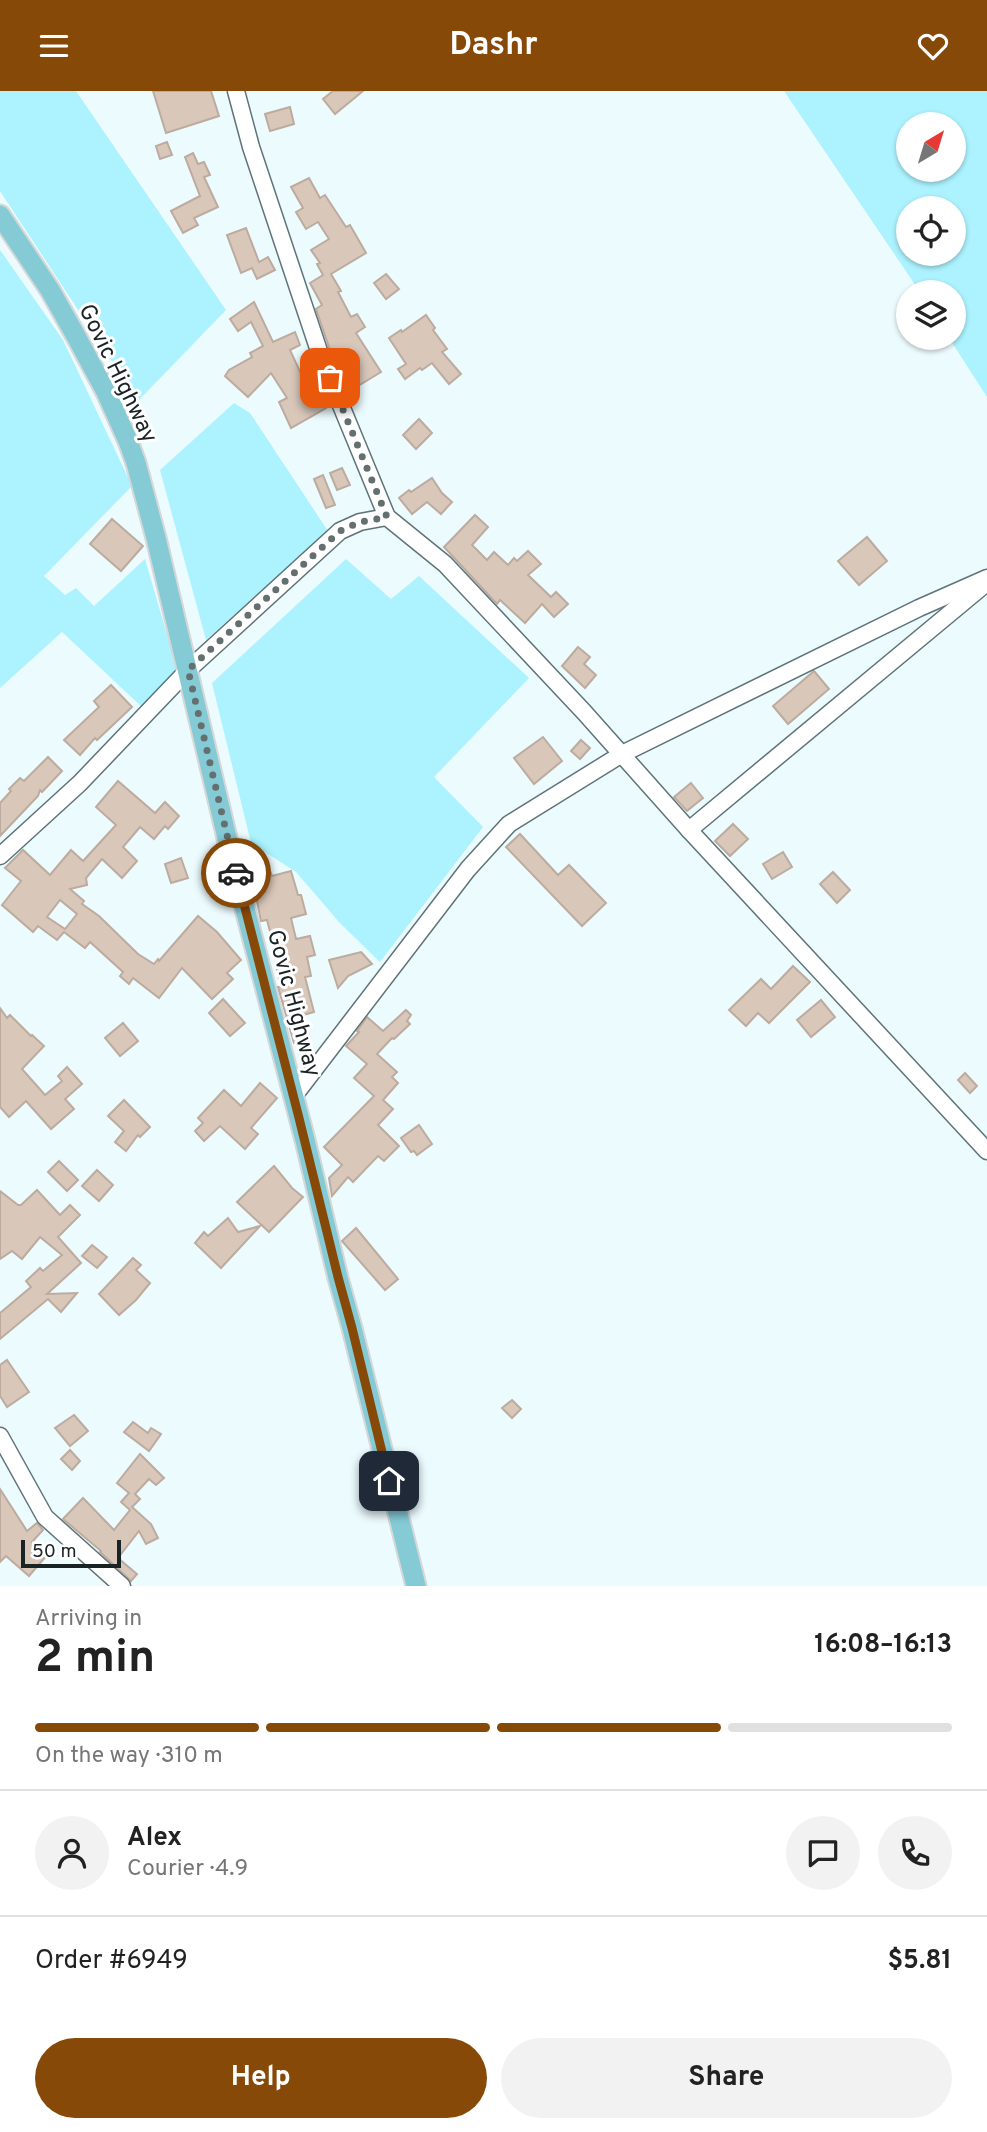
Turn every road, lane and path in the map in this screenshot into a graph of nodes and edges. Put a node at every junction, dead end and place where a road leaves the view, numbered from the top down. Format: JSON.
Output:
{"nodes":[{"id":1,"x":236,"y":91,"type":"edge"},
{"id":2,"x":0,"y":215,"type":"edge"},
{"id":3,"x":387,"y":517,"type":"junction"},
{"id":4,"x":987,"y":580,"type":"edge"},
{"id":5,"x":188,"y":670,"type":"junction"},
{"id":6,"x":622,"y":754,"type":"junction"},
{"id":7,"x":689,"y":830,"type":"junction"},
{"id":8,"x":0,"y":856,"type":"edge"},
{"id":9,"x":294,"y":1096,"type":"junction"},
{"id":10,"x":987,"y":1151,"type":"edge"},
{"id":11,"x":0,"y":1436,"type":"edge"},
{"id":12,"x":122,"y":1586,"type":"edge"},
{"id":13,"x":416,"y":1586,"type":"edge"}],
"edges":[{"from":1,"to":3,"type":"street"},
{"from":2,"to":5,"type":"main road","name":"Govic Highway"},
{"from":3,"to":5,"type":"street"},
{"from":3,"to":6,"type":"street"},
{"from":4,"to":6,"type":"street"},
{"from":4,"to":7,"type":"street"},
{"from":5,"to":8,"type":"street"},
{"from":5,"to":9,"type":"main road","name":"Govic Highway"},
{"from":6,"to":7,"type":"street"},
{"from":6,"to":9,"type":"street"},
{"from":7,"to":10,"type":"street"},
{"from":9,"to":13,"type":"main road","name":"Govic Highway"},
{"from":11,"to":12,"type":"street"}]}
